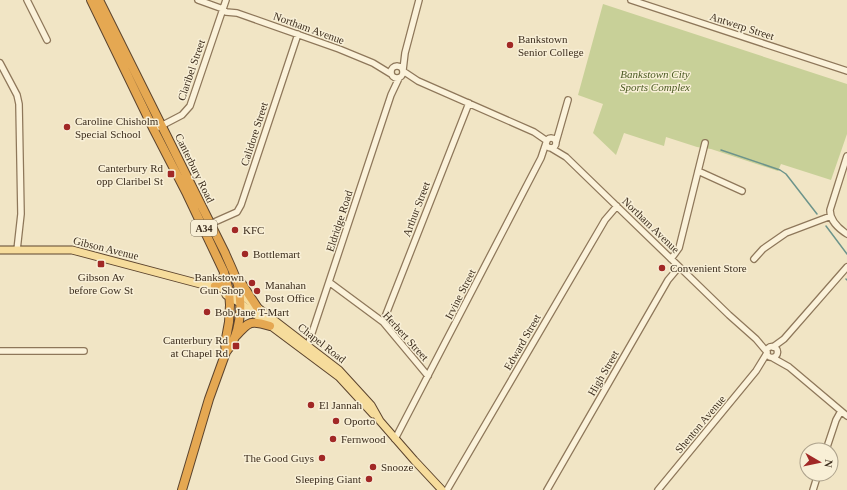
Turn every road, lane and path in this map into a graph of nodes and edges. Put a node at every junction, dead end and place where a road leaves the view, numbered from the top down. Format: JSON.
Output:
{"nodes":[{"id":1,"x":27,"y":0,"type":"edge"},
{"id":2,"x":91,"y":0,"type":"edge"},
{"id":3,"x":99,"y":0,"type":"edge"},
{"id":4,"x":198,"y":0,"type":"edge"},
{"id":5,"x":226,"y":0,"type":"edge"},
{"id":6,"x":419,"y":0,"type":"edge"},
{"id":7,"x":631,"y":0,"type":"edge"},
{"id":8,"x":652,"y":3,"type":"edge"},
{"id":9,"x":223,"y":9,"type":"junction"},
{"id":10,"x":298,"y":34,"type":"junction"},
{"id":11,"x":47,"y":40,"type":"dead end"},
{"id":12,"x":405,"y":53,"type":"junction"},
{"id":13,"x":1,"y":66,"type":"edge"},
{"id":14,"x":403,"y":70,"type":"junction"},
{"id":15,"x":847,"y":71,"type":"edge"},
{"id":16,"x":395,"y":73,"type":"junction"},
{"id":17,"x":418,"y":80,"type":"junction"},
{"id":18,"x":568,"y":100,"type":"dead end"},
{"id":19,"x":468,"y":103,"type":"junction"},
{"id":20,"x":158,"y":128,"type":"junction"},
{"id":21,"x":552,"y":143,"type":"junction"},
{"id":22,"x":705,"y":143,"type":"dead end"},
{"id":23,"x":847,"y":156,"type":"edge"},
{"id":24,"x":698,"y":171,"type":"junction"},
{"id":25,"x":742,"y":191,"type":"dead end"},
{"id":26,"x":617,"y":206,"type":"junction"},
{"id":27,"x":831,"y":216,"type":"junction"},
{"id":28,"x":210,"y":224,"type":"junction"},
{"id":29,"x":847,"y":234,"type":"edge"},
{"id":30,"x":0,"y":250,"type":"edge"},
{"id":31,"x":17,"y":250,"type":"junction"},
{"id":32,"x":671,"y":259,"type":"junction"},
{"id":33,"x":754,"y":259,"type":"dead end"},
{"id":34,"x":679,"y":267,"type":"junction"},
{"id":35,"x":847,"y":267,"type":"edge"},
{"id":36,"x":224,"y":272,"type":"junction"},
{"id":37,"x":235,"y":277,"type":"junction"},
{"id":38,"x":329,"y":282,"type":"junction"},
{"id":39,"x":204,"y":285,"type":"junction"},
{"id":40,"x":215,"y":286,"type":"junction"},
{"id":41,"x":229,"y":293,"type":"junction"},
{"id":42,"x":239,"y":299,"type":"junction"},
{"id":43,"x":258,"y":307,"type":"junction"},
{"id":44,"x":383,"y":322,"type":"junction"},
{"id":45,"x":270,"y":326,"type":"junction"},
{"id":46,"x":234,"y":338,"type":"junction"},
{"id":47,"x":756,"y":339,"type":"junction"},
{"id":48,"x":784,"y":339,"type":"junction"},
{"id":49,"x":773,"y":347,"type":"junction"},
{"id":50,"x":307,"y":349,"type":"junction"},
{"id":51,"x":0,"y":351,"type":"edge"},
{"id":52,"x":84,"y":351,"type":"dead end"},
{"id":53,"x":226,"y":352,"type":"junction"},
{"id":54,"x":778,"y":352,"type":"junction"},
{"id":55,"x":767,"y":353,"type":"junction"},
{"id":56,"x":772,"y":358,"type":"junction"},
{"id":57,"x":789,"y":367,"type":"junction"},
{"id":58,"x":756,"y":371,"type":"junction"},
{"id":59,"x":428,"y":376,"type":"junction"},
{"id":60,"x":841,"y":411,"type":"junction"},
{"id":61,"x":847,"y":416,"type":"edge"},
{"id":62,"x":395,"y":439,"type":"junction"},
{"id":63,"x":829,"y":442,"type":"edge"},
{"id":64,"x":182,"y":490,"type":"edge"},
{"id":65,"x":442,"y":490,"type":"edge"},
{"id":66,"x":447,"y":490,"type":"edge"},
{"id":67,"x":547,"y":490,"type":"edge"},
{"id":68,"x":658,"y":490,"type":"edge"}],
"edges":[{"from":1,"to":11,"type":"street"},
{"from":2,"to":20,"type":"highway","name":"Canterbury Road","number":"A34"},
{"from":3,"to":20,"type":"highway","name":"Canterbury Road","number":"A34"},
{"from":4,"to":9,"type":"street","name":"Northam Avenue"},
{"from":5,"to":9,"type":"street","name":"Claribel Street"},
{"from":6,"to":12,"type":"street","name":"Eldridge Road"},
{"from":7,"to":8,"type":"street","name":"Antwerp Street"},
{"from":8,"to":15,"type":"street","name":"Antwerp Street"},
{"from":9,"to":10,"type":"street","name":"Northam Avenue"},
{"from":9,"to":20,"type":"street","name":"Claribel Street"},
{"from":10,"to":16,"type":"street","name":"Northam Avenue"},
{"from":10,"to":28,"type":"street","name":"Calidore Street"},
{"from":12,"to":14,"type":"street","name":"Eldridge Road"},
{"from":12,"to":16,"type":"street","name":"Eldridge Road"},
{"from":13,"to":31,"type":"street"},
{"from":14,"to":16,"type":"street","name":"Eldridge Road"},
{"from":14,"to":17,"type":"street","name":"Northam Avenue"},
{"from":16,"to":17,"type":"street","name":"Northam Avenue"},
{"from":16,"to":38,"type":"street","name":"Eldridge Road"},
{"from":17,"to":19,"type":"street","name":"Northam Avenue"},
{"from":18,"to":21,"type":"street","name":"Irvine Street"},
{"from":19,"to":21,"type":"street","name":"Northam Avenue"},
{"from":19,"to":44,"type":"street","name":"Arthur Street"},
{"from":20,"to":28,"type":"highway","name":"Canterbury Road","number":"A34"},
{"from":20,"to":36,"type":"highway","name":"Canterbury Road","number":"A34"},
{"from":21,"to":26,"type":"street","name":"Northam Avenue"},
{"from":21,"to":59,"type":"street","name":"Irvine Street"},
{"from":22,"to":24,"type":"street"},
{"from":23,"to":27,"type":"street"},
{"from":24,"to":25,"type":"street"},
{"from":24,"to":32,"type":"street"},
{"from":26,"to":32,"type":"street","name":"Northam Avenue"},
{"from":26,"to":66,"type":"street","name":"Edward Street"},
{"from":27,"to":29,"type":"street"},
{"from":27,"to":33,"type":"street"},
{"from":28,"to":37,"type":"highway","name":"Canterbury Road","number":"A34"},
{"from":30,"to":31,"type":"main road","name":"Gibson Avenue"},
{"from":31,"to":39,"type":"main road","name":"Gibson Avenue"},
{"from":32,"to":34,"type":"street","name":"Northam Avenue"},
{"from":34,"to":47,"type":"street","name":"Northam Avenue"},
{"from":34,"to":67,"type":"street","name":"High Street"},
{"from":35,"to":48,"type":"street"},
{"from":36,"to":40,"type":"highway"},
{"from":36,"to":41,"type":"highway","name":"Canterbury Road","number":"A34"},
{"from":37,"to":42,"type":"highway","name":"Canterbury Road","number":"A34"},
{"from":37,"to":43,"type":"highway"},
{"from":38,"to":44,"type":"street","name":"Herbert Street"},
{"from":38,"to":50,"type":"street","name":"Eldridge Road"},
{"from":39,"to":40,"type":"main road","name":"Gibson Avenue"},
{"from":39,"to":41,"type":"main road","name":"Gibson Avenue"},
{"from":40,"to":41,"type":"main road","name":"Gibson Avenue"},
{"from":41,"to":42,"type":"main road","name":"Gibson Avenue"},
{"from":41,"to":53,"type":"highway","name":"Canterbury Road","number":"A34"},
{"from":42,"to":43,"type":"main road","name":"Chapel Road"},
{"from":42,"to":45,"type":"main road","name":"Chapel Road"},
{"from":42,"to":46,"type":"highway","name":"Canterbury Road","number":"A34"},
{"from":43,"to":50,"type":"main road","name":"Chapel Road"},
{"from":44,"to":59,"type":"street","name":"Herbert Street"},
{"from":45,"to":46,"type":"highway"},
{"from":45,"to":50,"type":"main road","name":"Chapel Road"},
{"from":46,"to":53,"type":"highway","name":"Canterbury Road","number":"A34"},
{"from":47,"to":49,"type":"street","name":"Northam Avenue"},
{"from":47,"to":55,"type":"street","name":"Northam Avenue"},
{"from":48,"to":49,"type":"street"},
{"from":48,"to":54,"type":"street"},
{"from":49,"to":54,"type":"street"},
{"from":49,"to":55,"type":"street"},
{"from":50,"to":62,"type":"main road","name":"Chapel Road"},
{"from":51,"to":52,"type":"street"},
{"from":53,"to":64,"type":"highway","name":"Canterbury Road","number":"A34"},
{"from":54,"to":56,"type":"street"},
{"from":54,"to":57,"type":"street"},
{"from":55,"to":56,"type":"street"},
{"from":55,"to":58,"type":"street","name":"Shenton Avenue"},
{"from":56,"to":57,"type":"street"},
{"from":56,"to":58,"type":"street","name":"Shenton Avenue"},
{"from":57,"to":60,"type":"street"},
{"from":58,"to":68,"type":"street","name":"Shenton Avenue"},
{"from":59,"to":62,"type":"street","name":"Irvine Street"},
{"from":60,"to":61,"type":"street"},
{"from":60,"to":63,"type":"street"},
{"from":62,"to":65,"type":"main road","name":"Chapel Road"}]}
